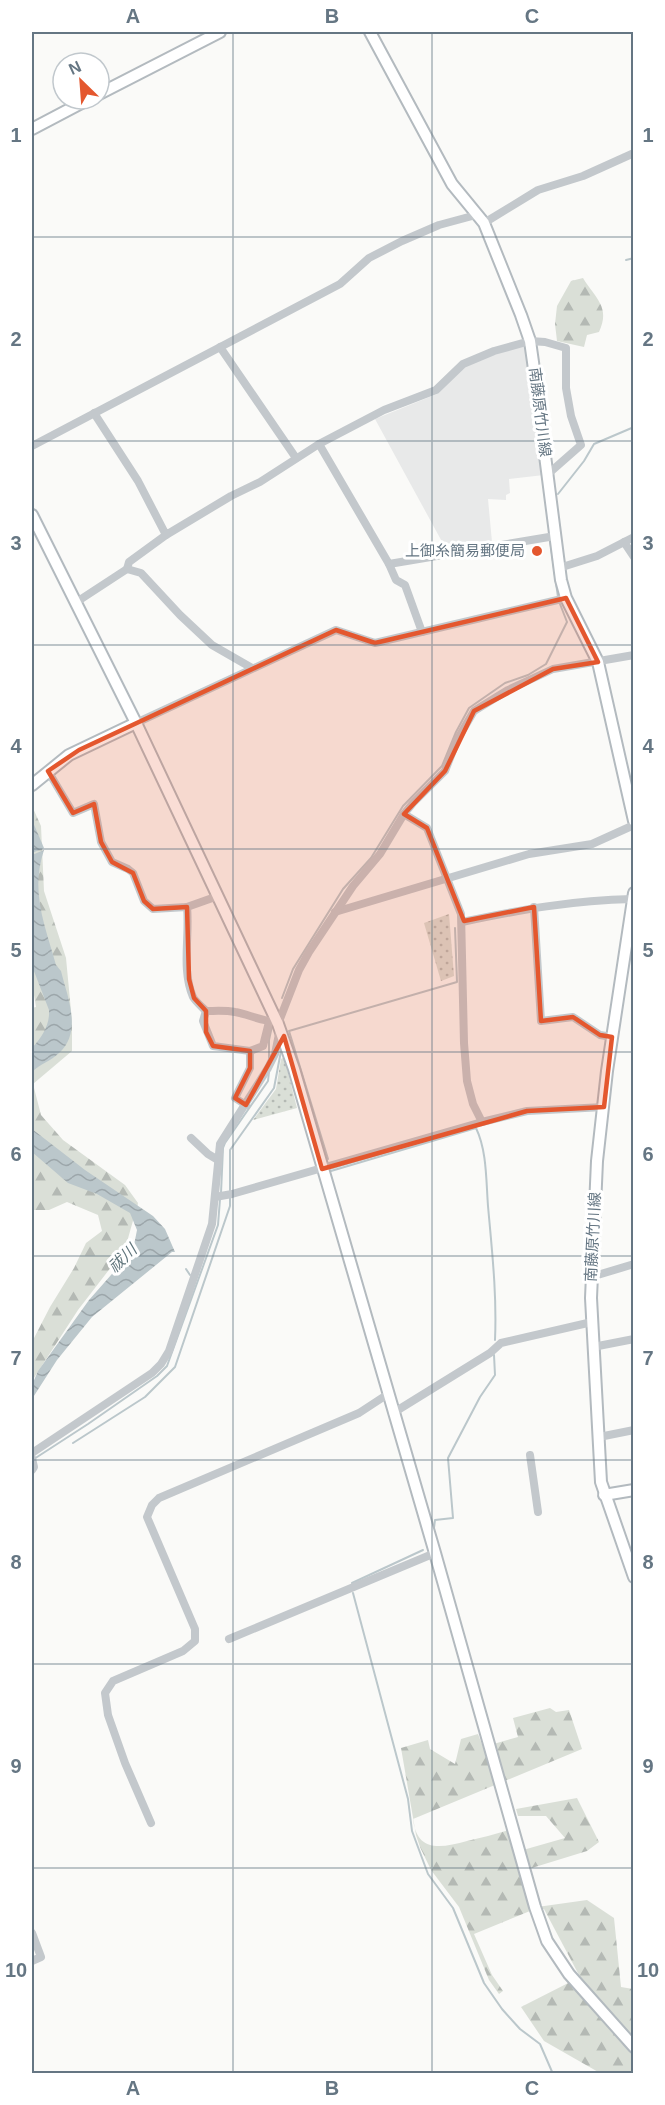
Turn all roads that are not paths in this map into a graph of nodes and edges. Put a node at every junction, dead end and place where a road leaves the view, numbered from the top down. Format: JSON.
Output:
{"nodes":[{"id":1,"x":220,"y":32,"type":"edge"},
{"id":2,"x":370,"y":32,"type":"edge"},
{"id":3,"x":111,"y":88,"type":"edge"},
{"id":4,"x":66,"y":111,"type":"edge"},
{"id":5,"x":32,"y":129,"type":"edge"},
{"id":6,"x":633,"y":153,"type":"edge"},
{"id":7,"x":480,"y":219,"type":"junction"},
{"id":8,"x":530,"y":341,"type":"junction"},
{"id":9,"x":220,"y":347,"type":"junction"},
{"id":10,"x":94,"y":413,"type":"junction"},
{"id":11,"x":319,"y":444,"type":"junction"},
{"id":12,"x":32,"y":446,"type":"edge"},
{"id":13,"x":296,"y":458,"type":"junction"},
{"id":14,"x":548,"y":474,"type":"junction"},
{"id":15,"x":32,"y":515,"type":"edge"},
{"id":16,"x":166,"y":535,"type":"junction"},
{"id":17,"x":555,"y":536,"type":"junction"},
{"id":18,"x":633,"y":537,"type":"edge"},
{"id":19,"x":624,"y":542,"type":"junction"},
{"id":20,"x":633,"y":557,"type":"edge"},
{"id":21,"x":389,"y":564,"type":"junction"},
{"id":22,"x":127,"y":568,"type":"junction"},
{"id":23,"x":559,"y":568,"type":"junction"},
{"id":24,"x":566,"y":598,"type":"junction"},
{"id":25,"x":75,"y":603,"type":"junction"},
{"id":26,"x":422,"y":632,"type":"junction"},
{"id":27,"x":633,"y":655,"type":"edge"},
{"id":28,"x":598,"y":662,"type":"junction"},
{"id":29,"x":252,"y":668,"type":"junction"},
{"id":30,"x":136,"y":723,"type":"junction"},
{"id":31,"x":48,"y":771,"type":"junction"},
{"id":32,"x":32,"y":785,"type":"edge"},
{"id":33,"x":404,"y":814,"type":"junction"},
{"id":34,"x":633,"y":823,"type":"edge"},
{"id":35,"x":448,"y":879,"type":"junction"},
{"id":36,"x":218,"y":896,"type":"junction"},
{"id":37,"x":633,"y":900,"type":"edge"},
{"id":38,"x":187,"y":907,"type":"junction"},
{"id":39,"x":534,"y":907,"type":"junction"},
{"id":40,"x":335,"y":912,"type":"junction"},
{"id":41,"x":462,"y":922,"type":"junction"},
{"id":42,"x":206,"y":1011,"type":"junction"},
{"id":43,"x":276,"y":1024,"type":"junction"},
{"id":44,"x":612,"y":1037,"type":"junction"},
{"id":45,"x":250,"y":1051,"type":"junction"},
{"id":46,"x":246,"y":1105,"type":"junction"},
{"id":47,"x":604,"y":1107,"type":"junction"},
{"id":48,"x":482,"y":1122,"type":"junction"},
{"id":49,"x":190,"y":1138,"type":"dead end"},
{"id":50,"x":218,"y":1160,"type":"junction"},
{"id":51,"x":322,"y":1169,"type":"junction"},
{"id":52,"x":217,"y":1197,"type":"junction"},
{"id":53,"x":633,"y":1264,"type":"edge"},
{"id":54,"x":591,"y":1277,"type":"junction"},
{"id":55,"x":592,"y":1322,"type":"junction"},
{"id":56,"x":633,"y":1339,"type":"edge"},
{"id":57,"x":593,"y":1347,"type":"junction"},
{"id":58,"x":387,"y":1394,"type":"junction"},
{"id":59,"x":393,"y":1413,"type":"junction"},
{"id":60,"x":633,"y":1430,"type":"edge"},
{"id":61,"x":599,"y":1437,"type":"junction"},
{"id":62,"x":32,"y":1453,"type":"edge"},
{"id":63,"x":530,"y":1455,"type":"dead end"},
{"id":64,"x":32,"y":1458,"type":"edge"},
{"id":65,"x":33,"y":1469,"type":"edge"},
{"id":66,"x":633,"y":1490,"type":"edge"},
{"id":67,"x":604,"y":1495,"type":"junction"},
{"id":68,"x":537,"y":1512,"type":"dead end"},
{"id":69,"x":435,"y":1553,"type":"junction"},
{"id":70,"x":633,"y":1577,"type":"edge"},
{"id":71,"x":230,"y":1639,"type":"dead end"},
{"id":72,"x":151,"y":1823,"type":"dead end"},
{"id":73,"x":32,"y":1933,"type":"edge"},
{"id":74,"x":32,"y":1961,"type":"edge"},
{"id":75,"x":633,"y":2047,"type":"edge"}],
"edges":[{"from":1,"to":3,"type":"street"},
{"from":2,"to":7,"type":"street","name":"南藤原竹川線"},
{"from":4,"to":5,"type":"street"},
{"from":6,"to":7,"type":"street"},
{"from":7,"to":8,"type":"street","name":"南藤原竹川線"},
{"from":7,"to":9,"type":"street"},
{"from":8,"to":11,"type":"street"},
{"from":8,"to":14,"type":"street","name":"南藤原竹川線"},
{"from":8,"to":14,"type":"street"},
{"from":9,"to":10,"type":"street"},
{"from":9,"to":13,"type":"street"},
{"from":10,"to":12,"type":"street"},
{"from":10,"to":16,"type":"street"},
{"from":11,"to":13,"type":"street"},
{"from":11,"to":21,"type":"street"},
{"from":13,"to":16,"type":"street"},
{"from":14,"to":17,"type":"street","name":"南藤原竹川線"},
{"from":15,"to":25,"type":"street"},
{"from":16,"to":22,"type":"street"},
{"from":17,"to":21,"type":"street"},
{"from":17,"to":23,"type":"street","name":"南藤原竹川線"},
{"from":18,"to":19,"type":"street"},
{"from":19,"to":20,"type":"street"},
{"from":19,"to":23,"type":"street"},
{"from":21,"to":26,"type":"street"},
{"from":22,"to":25,"type":"street"},
{"from":22,"to":29,"type":"street"},
{"from":23,"to":24,"type":"street","name":"南藤原竹川線"},
{"from":24,"to":26,"type":"street"},
{"from":24,"to":28,"type":"street","name":"南藤原竹川線"},
{"from":25,"to":30,"type":"street"},
{"from":26,"to":29,"type":"street"},
{"from":27,"to":28,"type":"street"},
{"from":28,"to":33,"type":"street"},
{"from":28,"to":34,"type":"street","name":"南藤原竹川線"},
{"from":29,"to":30,"type":"street"},
{"from":30,"to":31,"type":"street"},
{"from":30,"to":36,"type":"street"},
{"from":31,"to":32,"type":"street"},
{"from":31,"to":38,"type":"street"},
{"from":33,"to":35,"type":"street"},
{"from":33,"to":40,"type":"street"},
{"from":34,"to":35,"type":"street"},
{"from":35,"to":40,"type":"street"},
{"from":35,"to":41,"type":"street"},
{"from":36,"to":38,"type":"street"},
{"from":36,"to":43,"type":"street"},
{"from":37,"to":39,"type":"street"},
{"from":37,"to":44,"type":"street","name":"南藤原竹川線"},
{"from":38,"to":42,"type":"street"},
{"from":39,"to":41,"type":"street"},
{"from":39,"to":44,"type":"street"},
{"from":40,"to":43,"type":"street"},
{"from":41,"to":48,"type":"street"},
{"from":42,"to":43,"type":"street"},
{"from":42,"to":45,"type":"street"},
{"from":43,"to":45,"type":"street"},
{"from":43,"to":46,"type":"street"},
{"from":43,"to":51,"type":"street"},
{"from":44,"to":47,"type":"street","name":"南藤原竹川線"},
{"from":45,"to":46,"type":"street"},
{"from":46,"to":50,"type":"street"},
{"from":47,"to":48,"type":"street"},
{"from":47,"to":54,"type":"street","name":"南藤原竹川線"},
{"from":48,"to":51,"type":"street"},
{"from":49,"to":50,"type":"street"},
{"from":50,"to":52,"type":"street"},
{"from":51,"to":52,"type":"street"},
{"from":51,"to":58,"type":"street"},
{"from":52,"to":62,"type":"street"},
{"from":53,"to":54,"type":"street"},
{"from":54,"to":55,"type":"street","name":"南藤原竹川線"},
{"from":55,"to":57,"type":"street","name":"南藤原竹川線"},
{"from":55,"to":59,"type":"street"},
{"from":56,"to":57,"type":"street"},
{"from":57,"to":61,"type":"street","name":"南藤原竹川線"},
{"from":58,"to":59,"type":"street"},
{"from":58,"to":72,"type":"street"},
{"from":59,"to":69,"type":"street"},
{"from":60,"to":61,"type":"street"},
{"from":61,"to":67,"type":"street","name":"南藤原竹川線"},
{"from":63,"to":68,"type":"street"},
{"from":64,"to":65,"type":"street"},
{"from":66,"to":67,"type":"street"},
{"from":67,"to":70,"type":"street","name":"南藤原竹川線"},
{"from":69,"to":71,"type":"street"},
{"from":69,"to":75,"type":"street"},
{"from":73,"to":74,"type":"street"}]}
